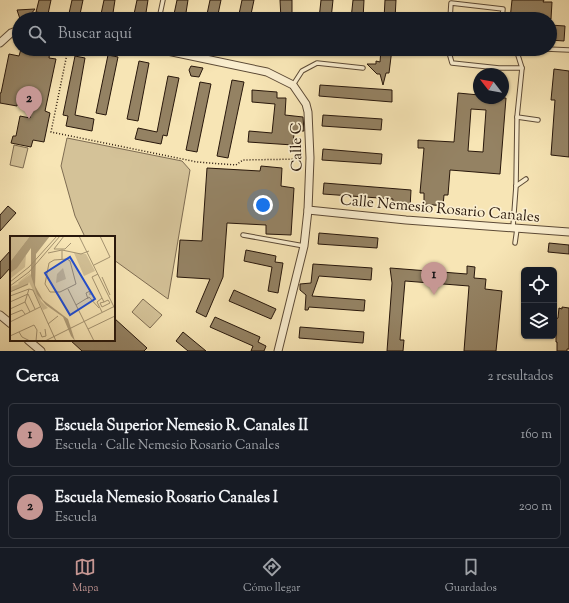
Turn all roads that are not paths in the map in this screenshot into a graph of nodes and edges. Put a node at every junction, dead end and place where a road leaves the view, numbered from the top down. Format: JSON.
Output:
{"nodes":[{"id":1,"x":163,"y":0,"type":"edge"},
{"id":2,"x":160,"y":12,"type":"edge"},
{"id":3,"x":450,"y":12,"type":"edge"},
{"id":4,"x":503,"y":12,"type":"edge"},
{"id":5,"x":12,"y":33,"type":"edge"},
{"id":6,"x":0,"y":43,"type":"edge"},
{"id":7,"x":557,"y":49,"type":"edge"},
{"id":8,"x":569,"y":50,"type":"edge"},
{"id":9,"x":191,"y":56,"type":"edge"},
{"id":10,"x":450,"y":56,"type":"edge"},
{"id":11,"x":518,"y":56,"type":"edge"},
{"id":12,"x":363,"y":68,"type":"dead end"},
{"id":13,"x":522,"y":68,"type":"junction"},
{"id":14,"x":294,"y":84,"type":"junction"},
{"id":15,"x":517,"y":117,"type":"junction"},
{"id":16,"x":538,"y":120,"type":"dead end"},
{"id":17,"x":526,"y":179,"type":"dead end"},
{"id":18,"x":516,"y":186,"type":"junction"},
{"id":19,"x":308,"y":210,"type":"junction"},
{"id":20,"x":515,"y":228,"type":"junction"},
{"id":21,"x":569,"y":232,"type":"edge"},
{"id":22,"x":243,"y":235,"type":"dead end"},
{"id":23,"x":515,"y":243,"type":"dead end"},
{"id":24,"x":304,"y":246,"type":"junction"},
{"id":25,"x":0,"y":315,"type":"edge"},
{"id":26,"x":10,"y":323,"type":"edge"},
{"id":27,"x":29,"y":341,"type":"edge"},
{"id":28,"x":41,"y":351,"type":"edge"},
{"id":29,"x":278,"y":351,"type":"edge"}],
"edges":[{"from":1,"to":2,"type":"lane"},
{"from":3,"to":4,"type":"lane"},
{"from":5,"to":6,"type":"street"},
{"from":7,"to":8,"type":"lane"},
{"from":9,"to":14,"type":"street"},
{"from":10,"to":13,"type":"lane"},
{"from":11,"to":13,"type":"lane"},
{"from":12,"to":14,"type":"lane"},
{"from":13,"to":15,"type":"lane"},
{"from":14,"to":19,"type":"street","name":"Calle C"},
{"from":15,"to":16,"type":"lane"},
{"from":15,"to":18,"type":"lane"},
{"from":17,"to":18,"type":"lane"},
{"from":18,"to":20,"type":"lane"},
{"from":19,"to":20,"type":"street","name":"Calle Nemesio Rosario Canales"},
{"from":19,"to":24,"type":"street","name":"Calle C"},
{"from":20,"to":21,"type":"street","name":"Calle Nemesio Rosario Canales"},
{"from":20,"to":23,"type":"lane"},
{"from":22,"to":24,"type":"lane"},
{"from":24,"to":29,"type":"street","name":"Calle C"},
{"from":25,"to":26,"type":"street"},
{"from":27,"to":28,"type":"street"}]}
